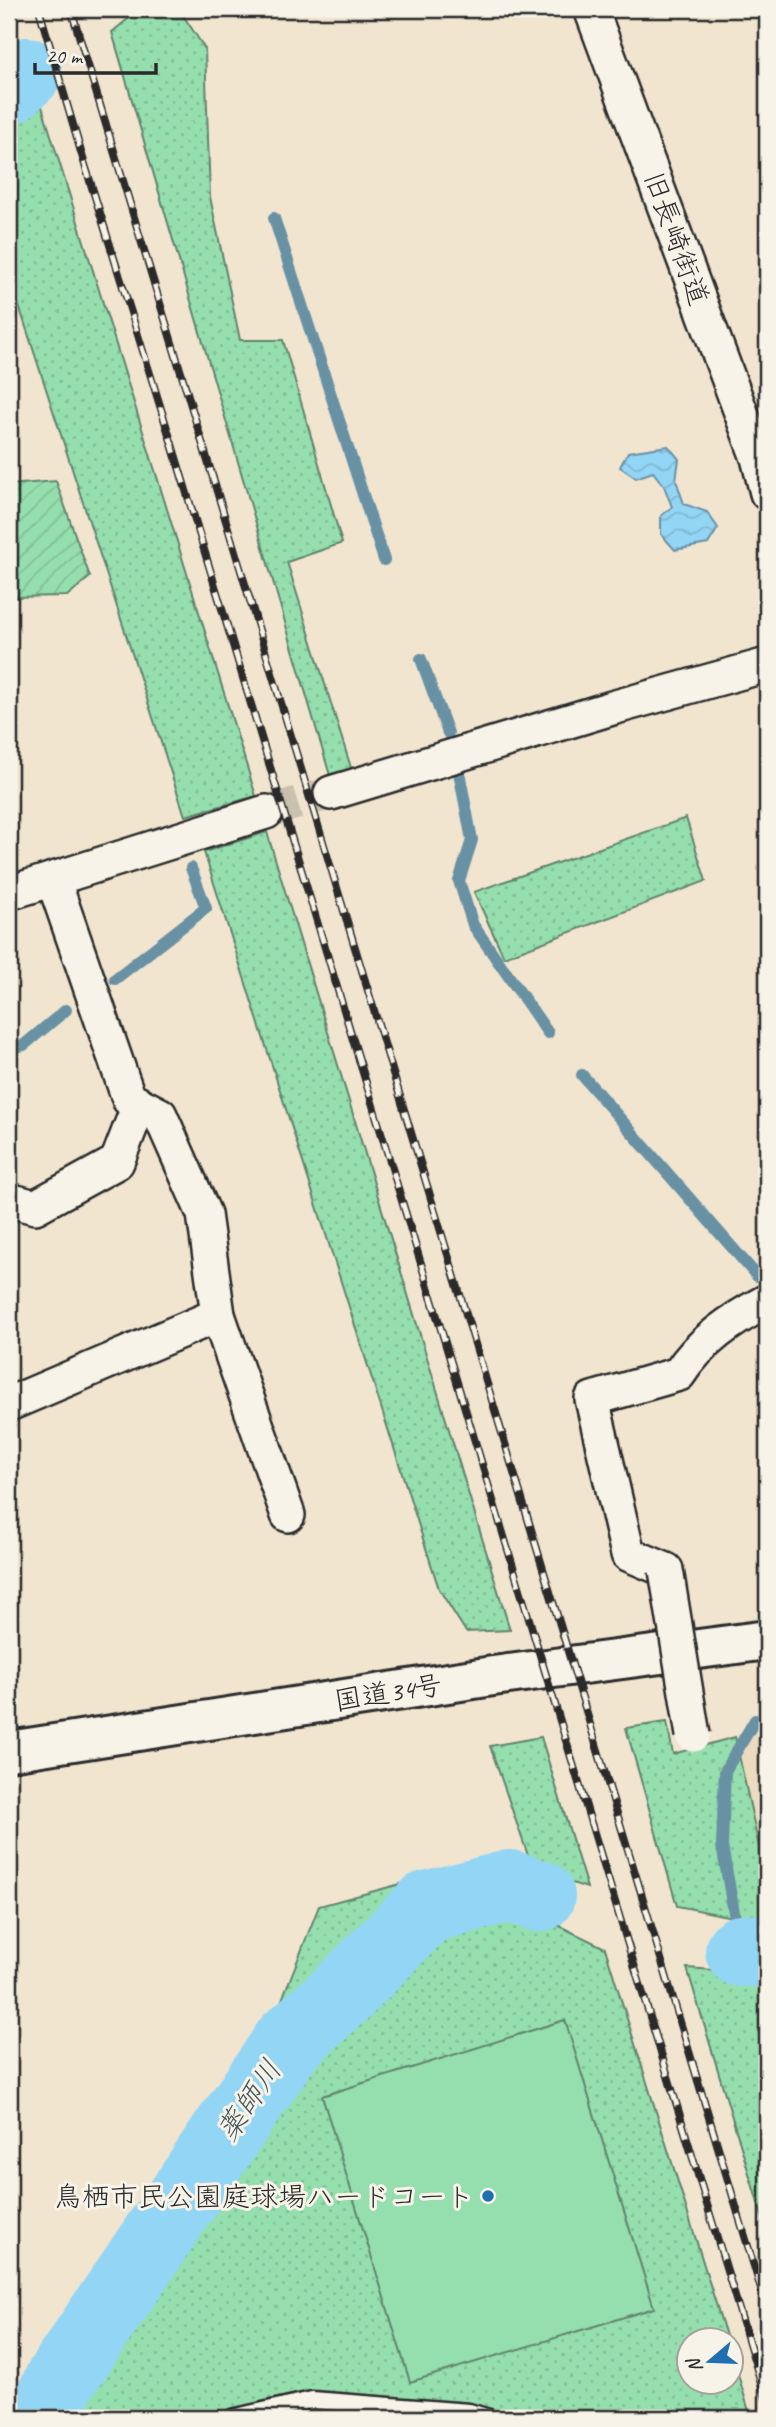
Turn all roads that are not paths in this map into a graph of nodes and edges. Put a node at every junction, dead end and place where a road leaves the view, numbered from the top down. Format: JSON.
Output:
{"nodes":[{"id":1,"x":591,"y":9,"type":"edge"},
{"id":2,"x":763,"y":456,"type":"edge"},
{"id":3,"x":767,"y":493,"type":"edge"},
{"id":4,"x":767,"y":665,"type":"edge"},
{"id":5,"x":331,"y":793,"type":"tunnel mouth"},
{"id":6,"x":266,"y":812,"type":"tunnel mouth"},
{"id":7,"x":53,"y":879,"type":"junction"},
{"id":8,"x":9,"y":893,"type":"edge"},
{"id":9,"x":139,"y":1105,"type":"junction"},
{"id":10,"x":9,"y":1200,"type":"edge"},
{"id":11,"x":767,"y":1301,"type":"edge"},
{"id":12,"x":218,"y":1315,"type":"junction"},
{"id":13,"x":9,"y":1405,"type":"edge"},
{"id":14,"x":288,"y":1515,"type":"dead end"},
{"id":15,"x":767,"y":1640,"type":"edge"},
{"id":16,"x":693,"y":1735,"type":"dead end"},
{"id":17,"x":9,"y":1751,"type":"edge"},
{"id":18,"x":232,"y":2418,"type":"edge"},
{"id":19,"x":489,"y":2418,"type":"edge"}],
"edges":[{"from":1,"to":2,"type":"street","name":"旧長崎街道"},
{"from":2,"to":3,"type":"street","name":"旧長崎街道"},
{"from":4,"to":5,"type":"street"},
{"from":6,"to":7,"type":"street"},
{"from":7,"to":8,"type":"street"},
{"from":7,"to":9,"type":"street"},
{"from":9,"to":10,"type":"street"},
{"from":9,"to":12,"type":"street"},
{"from":11,"to":16,"type":"street","bridge":true},
{"from":12,"to":13,"type":"street"},
{"from":12,"to":14,"type":"street"},
{"from":15,"to":17,"type":"highway","name":"国道34号"},
{"from":18,"to":19,"type":"lane"}]}
